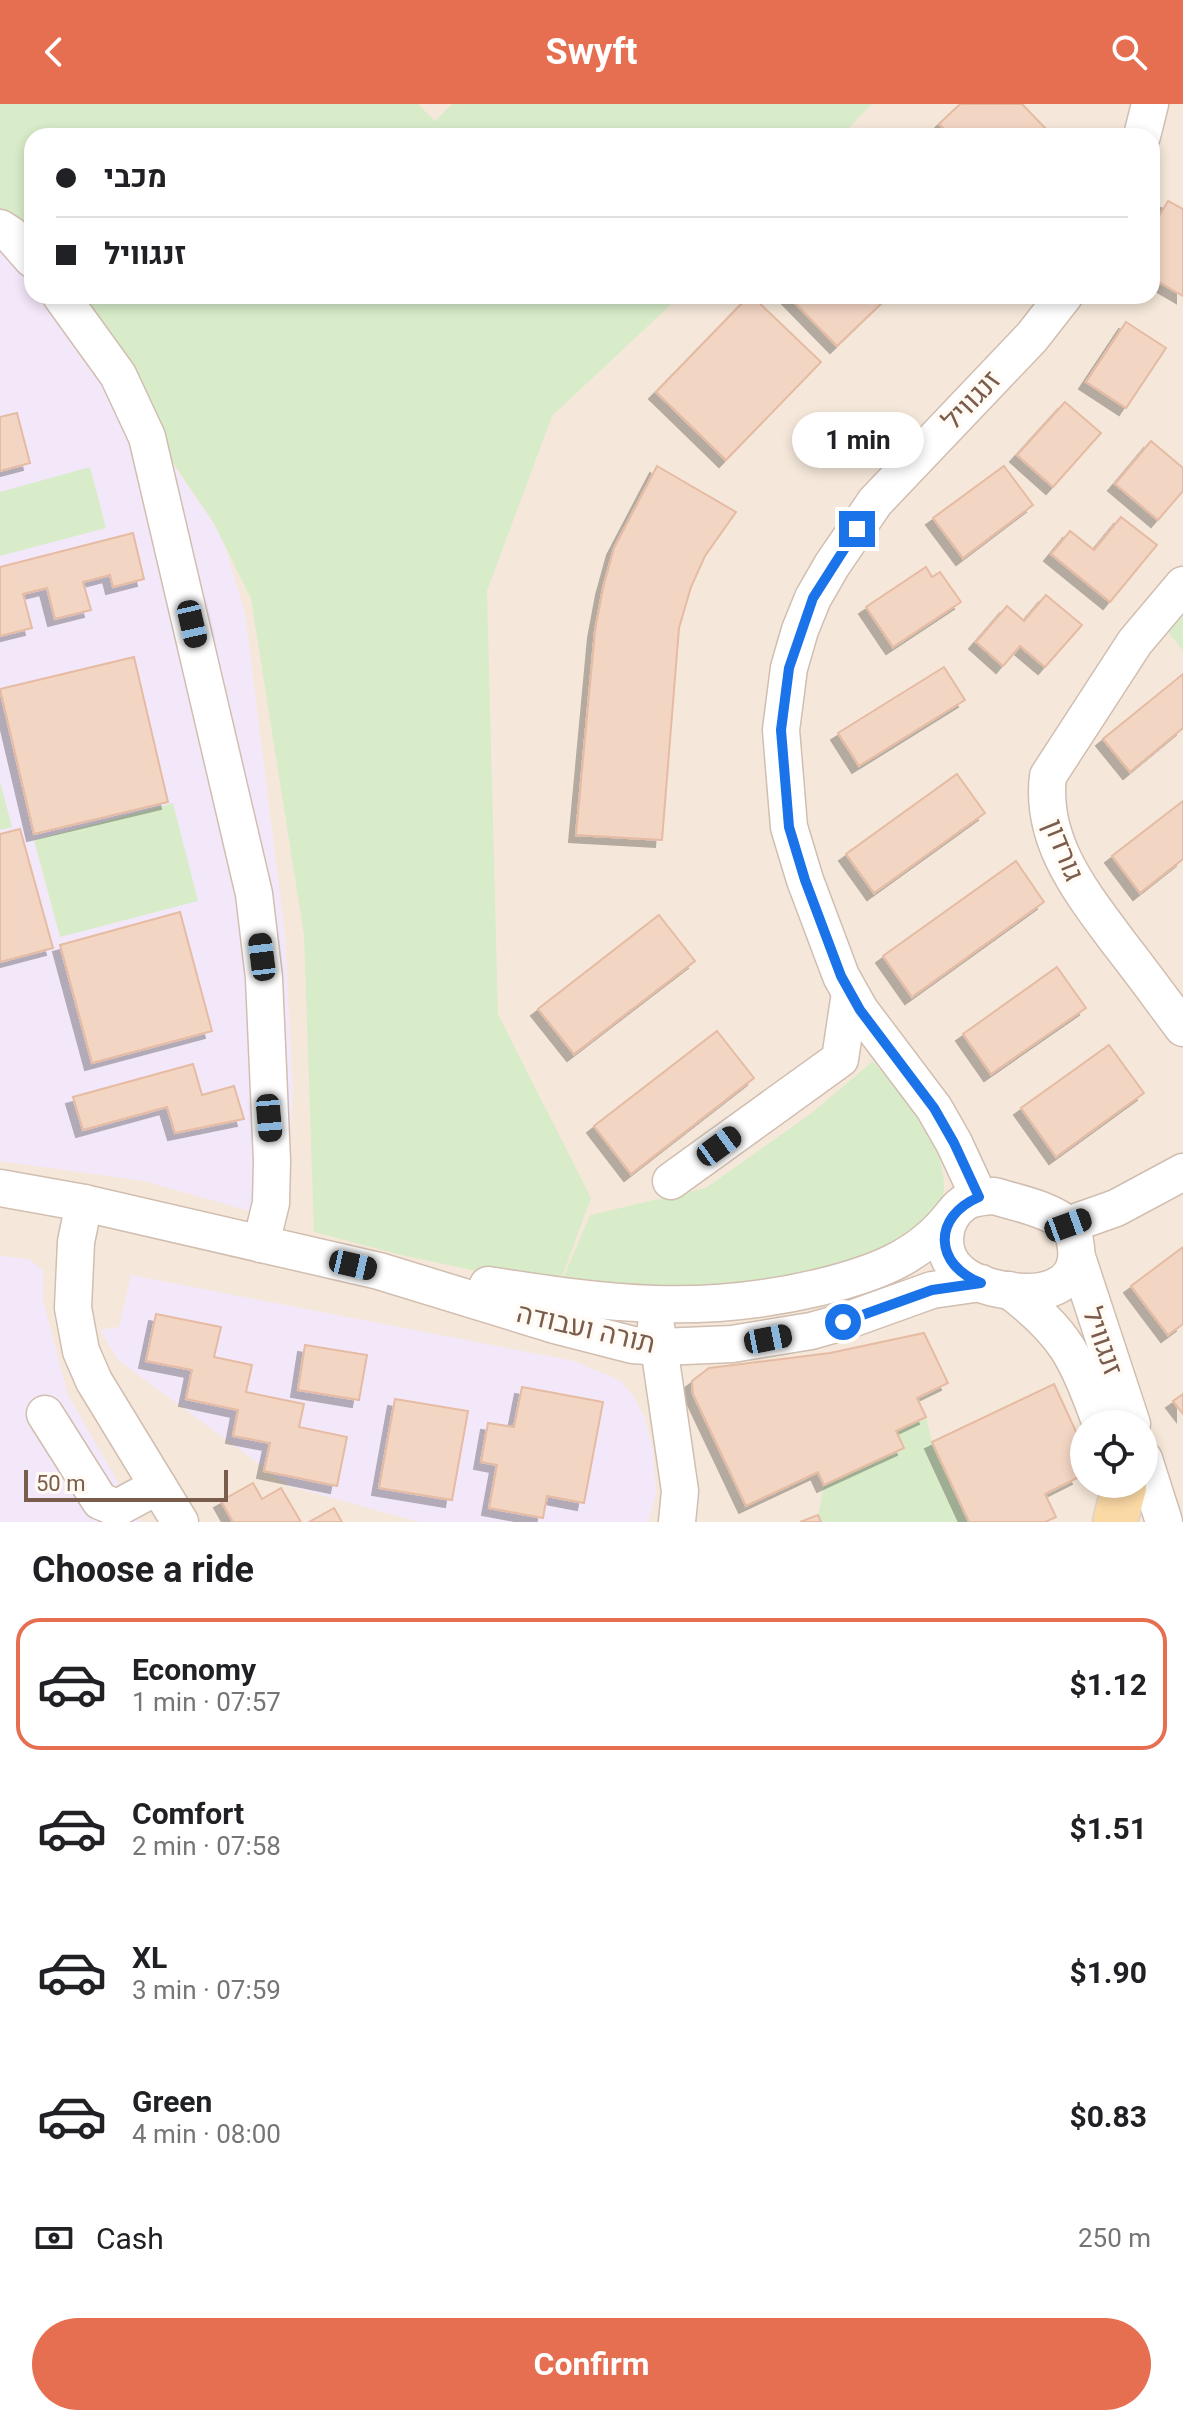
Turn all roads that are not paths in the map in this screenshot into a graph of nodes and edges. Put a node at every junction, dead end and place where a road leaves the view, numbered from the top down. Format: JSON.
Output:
{"nodes":[{"id":1,"x":1150,"y":104,"type":"edge"},
{"id":2,"x":1144,"y":128,"type":"edge"},
{"id":3,"x":0,"y":228,"type":"edge"},
{"id":4,"x":24,"y":250,"type":"edge"},
{"id":5,"x":67,"y":304,"type":"edge"},
{"id":6,"x":1058,"y":304,"type":"edge"},
{"id":7,"x":1183,"y":585,"type":"edge"},
{"id":8,"x":850,"y":993,"type":"junction"},
{"id":9,"x":1183,"y":1028,"type":"edge"},
{"id":10,"x":1183,"y":1172,"type":"edge"},
{"id":11,"x":671,"y":1181,"type":"dead end"},
{"id":12,"x":0,"y":1188,"type":"edge"},
{"id":13,"x":84,"y":1203,"type":"junction"},
{"id":14,"x":965,"y":1206,"type":"junction"},
{"id":15,"x":1072,"y":1241,"type":"junction"},
{"id":16,"x":261,"y":1244,"type":"junction"},
{"id":17,"x":379,"y":1271,"type":"junction"},
{"id":18,"x":995,"y":1286,"type":"junction"},
{"id":19,"x":651,"y":1305,"type":"junction"},
{"id":20,"x":661,"y":1347,"type":"junction"},
{"id":21,"x":1096,"y":1410,"type":"edge"},
{"id":22,"x":1127,"y":1410,"type":"edge"},
{"id":23,"x":45,"y":1414,"type":"dead end"},
{"id":24,"x":158,"y":1486,"type":"junction"},
{"id":25,"x":1132,"y":1498,"type":"edge"},
{"id":26,"x":180,"y":1522,"type":"edge"},
{"id":27,"x":677,"y":1522,"type":"edge"},
{"id":28,"x":1164,"y":1522,"type":"edge"}],
"edges":[{"from":1,"to":2,"type":"street"},
{"from":3,"to":4,"type":"street"},
{"from":5,"to":16,"type":"street"},
{"from":6,"to":8,"type":"street","name":"זנגוויל"},
{"from":7,"to":9,"type":"street","name":"גורדון"},
{"from":8,"to":11,"type":"street"},
{"from":8,"to":14,"type":"street","name":"זנגוויל"},
{"from":10,"to":15,"type":"street"},
{"from":12,"to":13,"type":"street","name":"תורה ועבודה"},
{"from":13,"to":16,"type":"street","name":"תורה ועבודה"},
{"from":13,"to":24,"type":"street"},
{"from":14,"to":15,"type":"street"},
{"from":14,"to":18,"type":"street"},
{"from":14,"to":19,"type":"street","name":"תורה ועבודה"},
{"from":15,"to":18,"type":"street"},
{"from":15,"to":22,"type":"street","name":"זנגוויל"},
{"from":16,"to":17,"type":"street","name":"תורה ועבודה"},
{"from":17,"to":19,"type":"street","name":"תורה ועבודה"},
{"from":17,"to":20,"type":"street","name":"תורה ועבודה"},
{"from":18,"to":20,"type":"street","name":"תורה ועבודה"},
{"from":18,"to":21,"type":"street","name":"זנגוויל"},
{"from":19,"to":20,"type":"street"},
{"from":20,"to":27,"type":"street"},
{"from":23,"to":24,"type":"street"},
{"from":24,"to":26,"type":"street"},
{"from":25,"to":28,"type":"street"}]}
